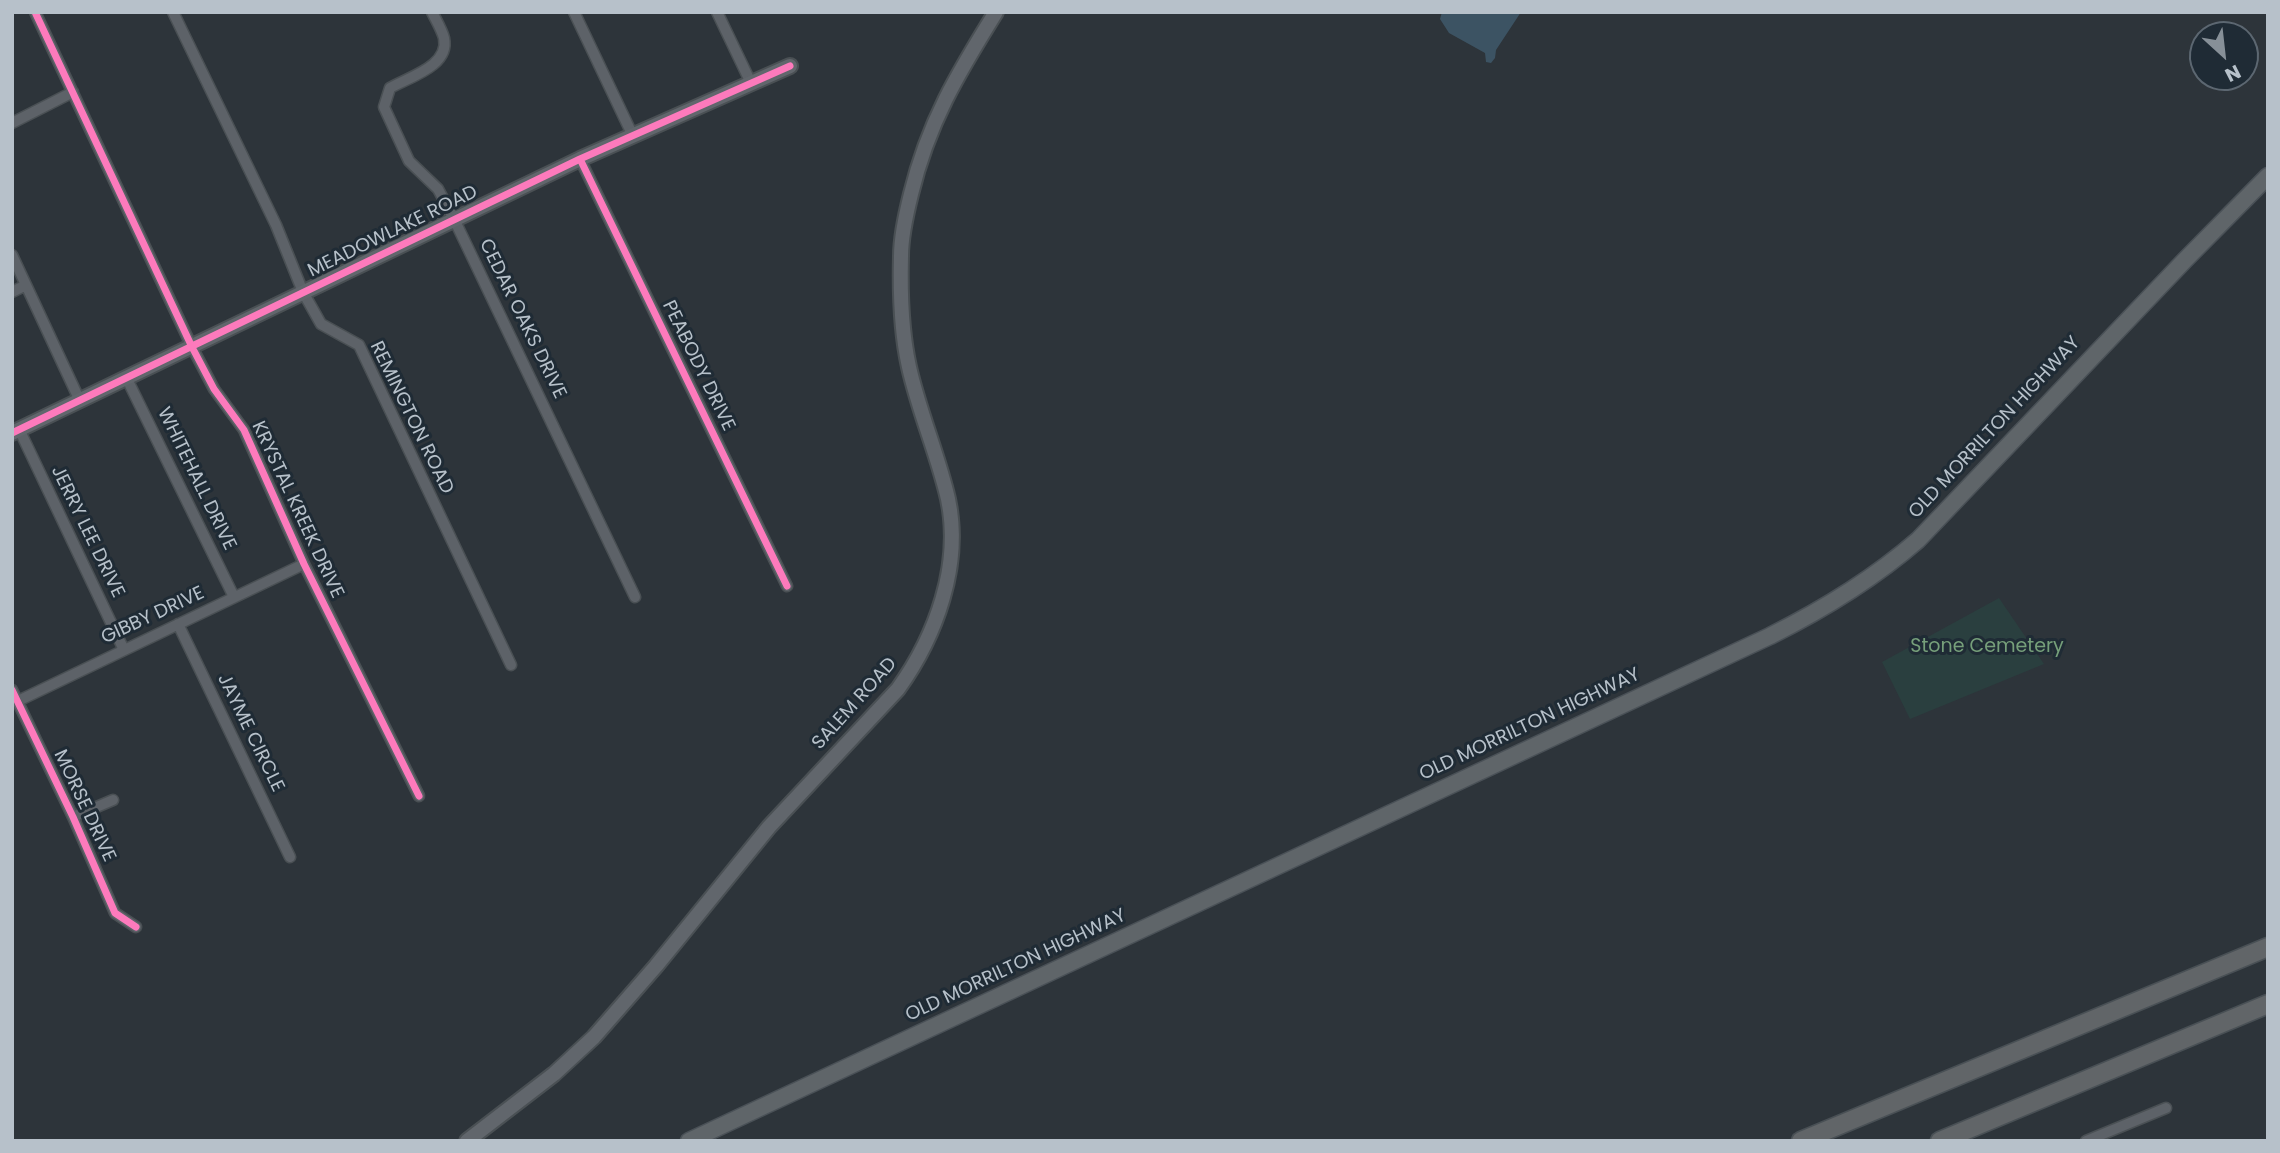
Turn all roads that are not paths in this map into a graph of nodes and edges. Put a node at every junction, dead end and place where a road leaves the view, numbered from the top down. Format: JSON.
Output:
{"nodes":[{"id":1,"x":35,"y":12,"type":"edge"},
{"id":2,"x":173,"y":12,"type":"edge"},
{"id":3,"x":432,"y":12,"type":"edge"},
{"id":4,"x":574,"y":12,"type":"edge"},
{"id":5,"x":717,"y":12,"type":"edge"},
{"id":6,"x":996,"y":12,"type":"edge"},
{"id":7,"x":790,"y":66,"type":"dead end"},
{"id":8,"x":751,"y":83,"type":"junction"},
{"id":9,"x":73,"y":92,"type":"junction"},
{"id":10,"x":12,"y":123,"type":"edge"},
{"id":11,"x":633,"y":136,"type":"junction"},
{"id":12,"x":580,"y":159,"type":"junction"},
{"id":13,"x":2268,"y":176,"type":"edge"},
{"id":14,"x":454,"y":219,"type":"junction"},
{"id":15,"x":12,"y":255,"type":"edge"},
{"id":16,"x":26,"y":285,"type":"junction"},
{"id":17,"x":12,"y":292,"type":"edge"},
{"id":18,"x":303,"y":292,"type":"junction"},
{"id":19,"x":192,"y":347,"type":"junction"},
{"id":20,"x":126,"y":377,"type":"junction"},
{"id":21,"x":80,"y":401,"type":"junction"},
{"id":22,"x":15,"y":431,"type":"edge"},
{"id":23,"x":304,"y":564,"type":"junction"},
{"id":24,"x":787,"y":586,"type":"dead end"},
{"id":25,"x":234,"y":597,"type":"junction"},
{"id":26,"x":635,"y":597,"type":"dead end"},
{"id":27,"x":178,"y":624,"type":"junction"},
{"id":28,"x":124,"y":650,"type":"junction"},
{"id":29,"x":511,"y":666,"type":"dead end"},
{"id":30,"x":12,"y":690,"type":"edge"},
{"id":31,"x":18,"y":701,"type":"junction"},
{"id":32,"x":419,"y":796,"type":"dead end"},
{"id":33,"x":113,"y":800,"type":"dead end"},
{"id":34,"x":73,"y":817,"type":"junction"},
{"id":35,"x":290,"y":857,"type":"dead end"},
{"id":36,"x":136,"y":927,"type":"dead end"},
{"id":37,"x":2268,"y":947,"type":"edge"},
{"id":38,"x":2268,"y":1004,"type":"edge"},
{"id":39,"x":2166,"y":1108,"type":"dead end"},
{"id":40,"x":467,"y":1141,"type":"edge"},
{"id":41,"x":689,"y":1141,"type":"edge"},
{"id":42,"x":1801,"y":1141,"type":"edge"},
{"id":43,"x":1940,"y":1141,"type":"edge"},
{"id":44,"x":2086,"y":1141,"type":"edge"}],
"edges":[{"from":1,"to":9,"type":"street","name":"KRYSTAL KREEK DRIVE"},
{"from":2,"to":18,"type":"street","name":"REMINGTON ROAD"},
{"from":3,"to":14,"type":"street","name":"CEDAR OAKS DRIVE"},
{"from":4,"to":11,"type":"street"},
{"from":5,"to":8,"type":"street"},
{"from":6,"to":40,"type":"main road","name":"SALEM ROAD"},
{"from":7,"to":8,"type":"main road","name":"MEADOWLAKE ROAD"},
{"from":8,"to":11,"type":"main road","name":"MEADOWLAKE ROAD"},
{"from":9,"to":10,"type":"street"},
{"from":9,"to":19,"type":"street","name":"KRYSTAL KREEK DRIVE"},
{"from":11,"to":12,"type":"main road","name":"MEADOWLAKE ROAD"},
{"from":12,"to":14,"type":"main road","name":"MEADOWLAKE ROAD"},
{"from":12,"to":24,"type":"street","name":"PEABODY DRIVE"},
{"from":13,"to":41,"type":"main road","name":"OLD MORRILTON HIGHWAY"},
{"from":14,"to":18,"type":"main road","name":"MEADOWLAKE ROAD"},
{"from":14,"to":26,"type":"street","name":"CEDAR OAKS DRIVE"},
{"from":15,"to":16,"type":"street"},
{"from":16,"to":17,"type":"street"},
{"from":16,"to":21,"type":"street"},
{"from":18,"to":19,"type":"main road","name":"MEADOWLAKE ROAD"},
{"from":18,"to":29,"type":"street","name":"REMINGTON ROAD"},
{"from":19,"to":20,"type":"main road","name":"MEADOWLAKE ROAD"},
{"from":19,"to":23,"type":"street","name":"KRYSTAL KREEK DRIVE"},
{"from":20,"to":21,"type":"main road","name":"MEADOWLAKE ROAD"},
{"from":20,"to":25,"type":"street","name":"WHITEHALL DRIVE"},
{"from":21,"to":22,"type":"main road","name":"MEADOWLAKE ROAD"},
{"from":22,"to":28,"type":"street","name":"JERRY LEE DRIVE"},
{"from":23,"to":25,"type":"street","name":"GIBBY DRIVE"},
{"from":23,"to":32,"type":"street","name":"KRYSTAL KREEK DRIVE"},
{"from":25,"to":27,"type":"street","name":"GIBBY DRIVE"},
{"from":27,"to":28,"type":"street","name":"GIBBY DRIVE"},
{"from":27,"to":35,"type":"street","name":"JAYME CIRCLE"},
{"from":28,"to":31,"type":"street","name":"GIBBY DRIVE"},
{"from":30,"to":31,"type":"street","name":"MORSE DRIVE"},
{"from":31,"to":34,"type":"street","name":"MORSE DRIVE"},
{"from":33,"to":34,"type":"street"},
{"from":34,"to":36,"type":"street","name":"MORSE DRIVE"},
{"from":37,"to":42,"type":"highway"},
{"from":38,"to":43,"type":"highway"},
{"from":39,"to":44,"type":"street"}]}
